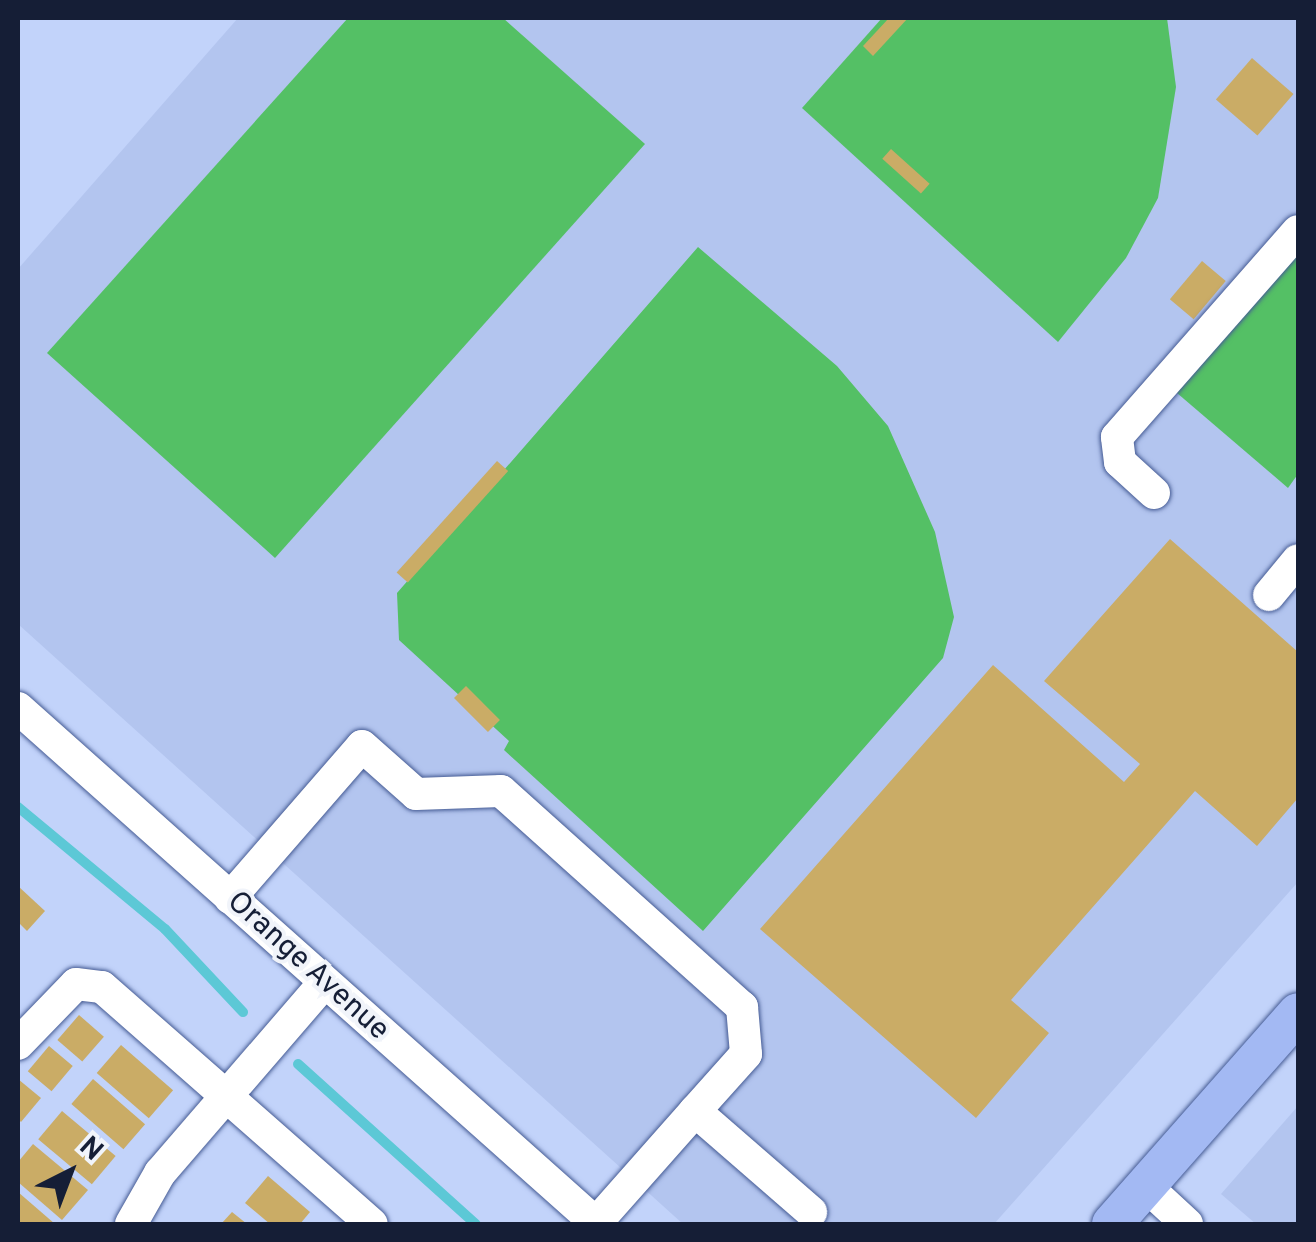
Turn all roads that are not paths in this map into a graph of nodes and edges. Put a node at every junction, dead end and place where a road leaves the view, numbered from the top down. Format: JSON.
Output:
{"nodes":[{"id":1,"x":1298,"y":231,"type":"edge"},
{"id":2,"x":1154,"y":493,"type":"dead end"},
{"id":3,"x":1298,"y":560,"type":"edge"},
{"id":4,"x":1269,"y":595,"type":"dead end"},
{"id":5,"x":18,"y":708,"type":"edge"},
{"id":6,"x":230,"y":898,"type":"junction"},
{"id":7,"x":325,"y":982,"type":"junction"},
{"id":8,"x":1298,"y":1012,"type":"edge"},
{"id":9,"x":18,"y":1044,"type":"edge"},
{"id":10,"x":227,"y":1096,"type":"junction"},
{"id":11,"x":695,"y":1111,"type":"junction"},
{"id":12,"x":1146,"y":1186,"type":"junction"},
{"id":13,"x":811,"y":1212,"type":"dead end"},
{"id":14,"x":131,"y":1224,"type":"edge"},
{"id":15,"x":372,"y":1224,"type":"edge"},
{"id":16,"x":597,"y":1224,"type":"edge"},
{"id":17,"x":1112,"y":1224,"type":"edge"},
{"id":18,"x":1187,"y":1224,"type":"edge"}],
"edges":[{"from":1,"to":2,"type":"street"},
{"from":3,"to":4,"type":"street"},
{"from":5,"to":6,"type":"street","name":"Orange Avenue"},
{"from":6,"to":7,"type":"street","name":"Orange Avenue"},
{"from":6,"to":11,"type":"street"},
{"from":7,"to":10,"type":"street"},
{"from":7,"to":16,"type":"street","name":"Orange Avenue"},
{"from":8,"to":12,"type":"main road"},
{"from":9,"to":10,"type":"street"},
{"from":10,"to":14,"type":"street"},
{"from":10,"to":15,"type":"street"},
{"from":11,"to":13,"type":"street"},
{"from":11,"to":16,"type":"street"},
{"from":12,"to":17,"type":"main road"},
{"from":12,"to":18,"type":"street"}]}
